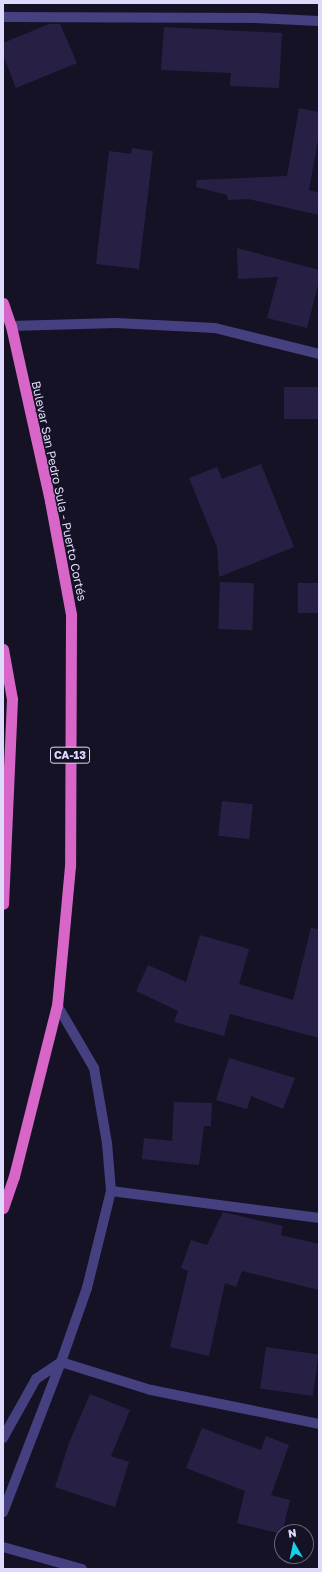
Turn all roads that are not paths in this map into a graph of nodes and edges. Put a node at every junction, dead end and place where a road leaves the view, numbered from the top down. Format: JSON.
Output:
{"nodes":[{"id":1,"x":3,"y":17,"type":"edge"},
{"id":2,"x":319,"y":21,"type":"edge"},
{"id":3,"x":3,"y":303,"type":"edge"},
{"id":4,"x":11,"y":326,"type":"junction"},
{"id":5,"x":319,"y":354,"type":"edge"},
{"id":6,"x":3,"y":649,"type":"edge"},
{"id":7,"x":3,"y":904,"type":"edge"},
{"id":8,"x":57,"y":1005,"type":"junction"},
{"id":9,"x":111,"y":1191,"type":"junction"},
{"id":10,"x":3,"y":1208,"type":"edge"},
{"id":11,"x":319,"y":1218,"type":"edge"},
{"id":12,"x":61,"y":1362,"type":"junction"},
{"id":13,"x":319,"y":1424,"type":"edge"},
{"id":14,"x":3,"y":1438,"type":"edge"},
{"id":15,"x":3,"y":1512,"type":"edge"},
{"id":16,"x":3,"y":1547,"type":"edge"},
{"id":17,"x":82,"y":1569,"type":"edge"}],
"edges":[{"from":1,"to":2,"type":"street"},
{"from":3,"to":4,"type":"highway","name":"Bulevar San Pedro Sula - Puerto Cortés","number":"CA-13"},
{"from":4,"to":5,"type":"street"},
{"from":4,"to":8,"type":"highway","name":"Bulevar San Pedro Sula - Puerto Cortés","number":"CA-13"},
{"from":6,"to":7,"type":"highway"},
{"from":8,"to":9,"type":"street"},
{"from":8,"to":10,"type":"highway","name":"Bulevar San Pedro Sula - Puerto Cortés","number":"CA-13"},
{"from":9,"to":11,"type":"street"},
{"from":9,"to":12,"type":"street"},
{"from":12,"to":13,"type":"street"},
{"from":12,"to":14,"type":"street"},
{"from":12,"to":15,"type":"street"},
{"from":16,"to":17,"type":"street"}]}
